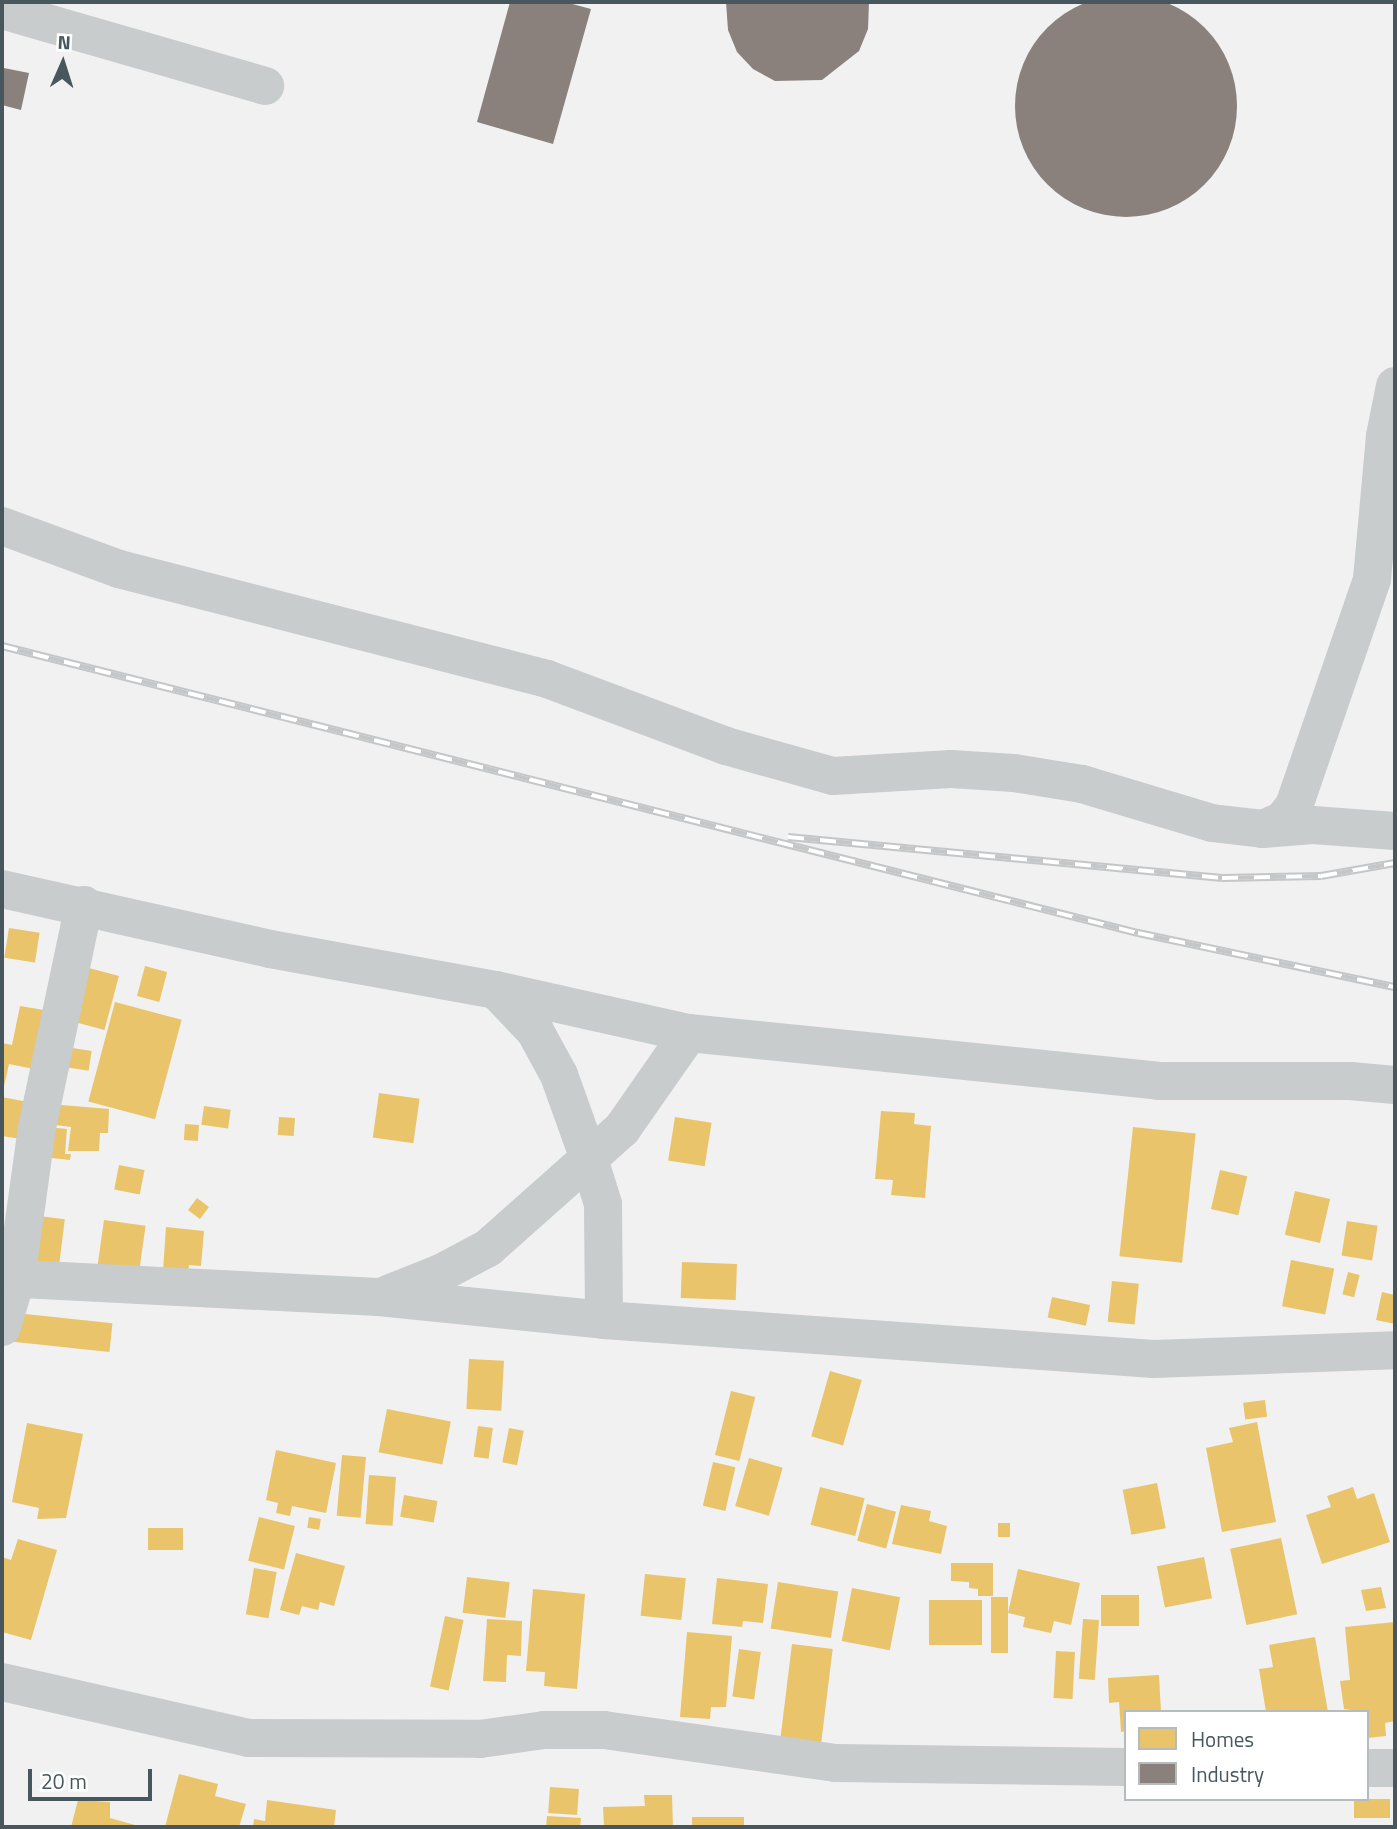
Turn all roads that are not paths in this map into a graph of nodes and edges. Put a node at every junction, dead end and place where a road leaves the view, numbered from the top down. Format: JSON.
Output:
{"nodes":[{"id":1,"x":2,"y":10,"type":"edge"},
{"id":2,"x":265,"y":86,"type":"dead end"},
{"id":3,"x":1395,"y":386,"type":"edge"},
{"id":4,"x":2,"y":526,"type":"edge"},
{"id":5,"x":1263,"y":829,"type":"junction"},
{"id":6,"x":1395,"y":831,"type":"edge"},
{"id":7,"x":2,"y":889,"type":"edge"},
{"id":8,"x":84,"y":905,"type":"junction"},
{"id":9,"x":496,"y":990,"type":"junction"},
{"id":10,"x":689,"y":1033,"type":"junction"},
{"id":11,"x":1395,"y":1085,"type":"edge"},
{"id":12,"x":589,"y":1159,"type":"junction"},
{"id":13,"x":9,"y":1278,"type":"edge"},
{"id":14,"x":379,"y":1297,"type":"junction"},
{"id":15,"x":604,"y":1320,"type":"junction"},
{"id":16,"x":2,"y":1327,"type":"edge"},
{"id":17,"x":1395,"y":1350,"type":"edge"},
{"id":18,"x":2,"y":1682,"type":"edge"},
{"id":19,"x":1124,"y":1767,"type":"edge"},
{"id":20,"x":1369,"y":1768,"type":"edge"},
{"id":21,"x":1395,"y":1768,"type":"edge"}],
"edges":[{"from":1,"to":2,"type":"street"},
{"from":3,"to":5,"type":"street"},
{"from":4,"to":5,"type":"street"},
{"from":5,"to":6,"type":"street"},
{"from":7,"to":8,"type":"street"},
{"from":8,"to":9,"type":"street"},
{"from":8,"to":13,"type":"street"},
{"from":9,"to":10,"type":"street"},
{"from":9,"to":12,"type":"street"},
{"from":10,"to":11,"type":"street"},
{"from":10,"to":12,"type":"street"},
{"from":12,"to":14,"type":"street"},
{"from":12,"to":15,"type":"street"},
{"from":13,"to":14,"type":"street"},
{"from":13,"to":16,"type":"street"},
{"from":14,"to":15,"type":"street"},
{"from":15,"to":17,"type":"street"},
{"from":18,"to":19,"type":"street"},
{"from":20,"to":21,"type":"street"}]}
